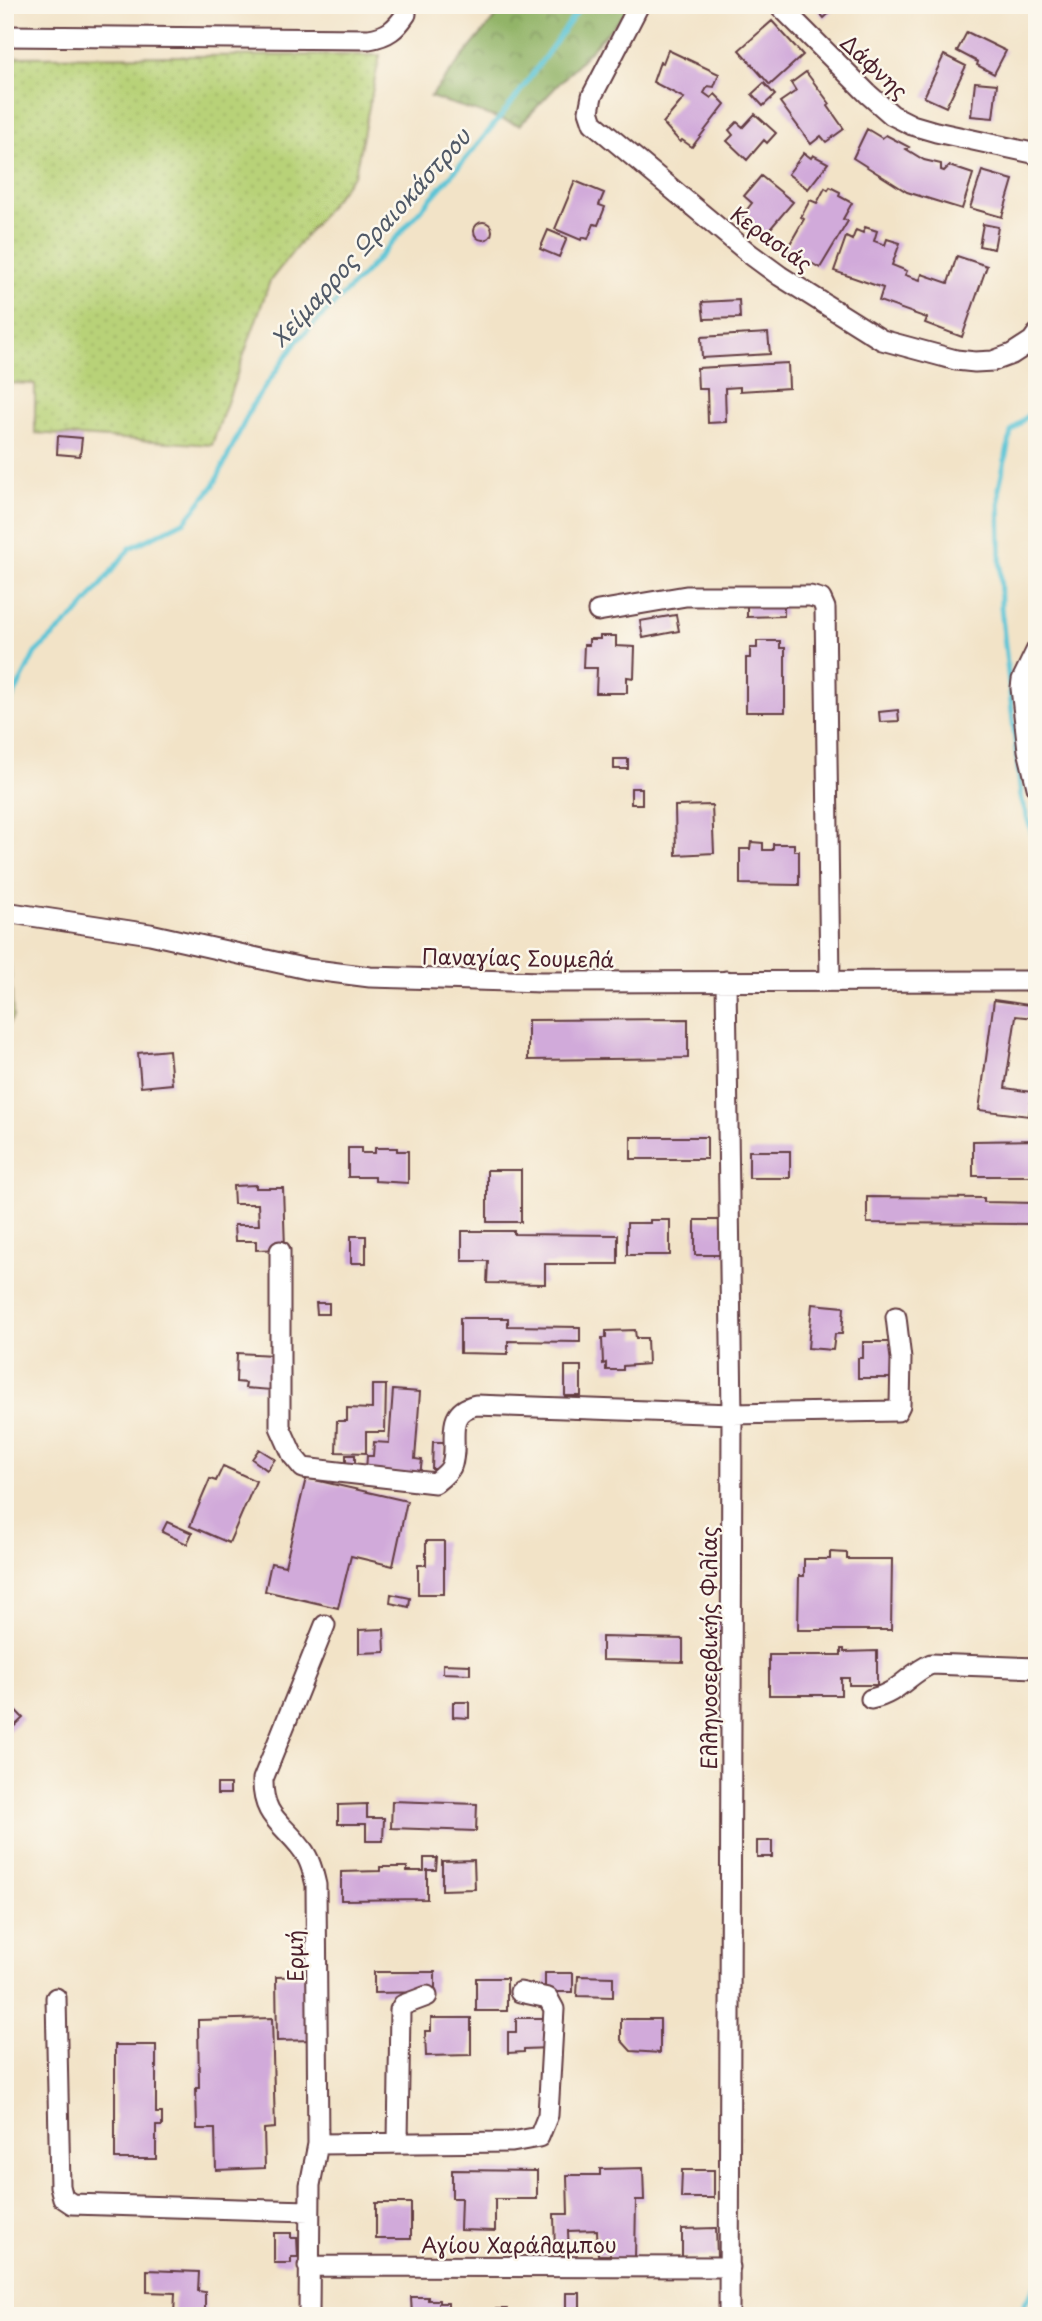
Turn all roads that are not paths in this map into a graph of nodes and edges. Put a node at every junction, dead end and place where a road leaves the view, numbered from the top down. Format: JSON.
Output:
{"nodes":[{"id":1,"x":639,"y":5,"type":"edge"},
{"id":2,"x":779,"y":5,"type":"edge"},
{"id":3,"x":407,"y":14,"type":"dead end"},
{"id":4,"x":5,"y":36,"type":"edge"},
{"id":5,"x":1037,"y":154,"type":"edge"},
{"id":6,"x":1037,"y":334,"type":"edge"},
{"id":7,"x":598,"y":611,"type":"dead end"},
{"id":8,"x":1037,"y":649,"type":"edge"},
{"id":9,"x":1032,"y":673,"type":"edge"},
{"id":10,"x":1037,"y":787,"type":"edge"},
{"id":11,"x":5,"y":912,"type":"edge"},
{"id":12,"x":830,"y":980,"type":"junction"},
{"id":13,"x":726,"y":981,"type":"junction"},
{"id":14,"x":1037,"y":981,"type":"edge"},
{"id":15,"x":280,"y":1251,"type":"dead end"},
{"id":16,"x":896,"y":1317,"type":"dead end"},
{"id":17,"x":732,"y":1414,"type":"junction"},
{"id":18,"x":325,"y":1625,"type":"dead end"},
{"id":19,"x":1037,"y":1668,"type":"edge"},
{"id":20,"x":871,"y":1699,"type":"dead end"},
{"id":21,"x":520,"y":1992,"type":"dead end"},
{"id":22,"x":428,"y":1996,"type":"dead end"},
{"id":23,"x":56,"y":1998,"type":"dead end"},
{"id":24,"x":398,"y":2141,"type":"junction"},
{"id":25,"x":318,"y":2144,"type":"junction"},
{"id":26,"x":309,"y":2211,"type":"junction"},
{"id":27,"x":308,"y":2266,"type":"junction"},
{"id":28,"x":730,"y":2267,"type":"junction"},
{"id":29,"x":309,"y":2316,"type":"edge"},
{"id":30,"x":729,"y":2316,"type":"edge"}],
"edges":[{"from":1,"to":6,"type":"street","name":"Κερασιάς"},
{"from":2,"to":5,"type":"street","name":"Δάφνης"},
{"from":3,"to":4,"type":"street"},
{"from":7,"to":12,"type":"street"},
{"from":8,"to":9,"type":"street"},
{"from":9,"to":10,"type":"street"},
{"from":11,"to":13,"type":"street","name":"Παναγίας Σουμελά"},
{"from":12,"to":13,"type":"street","name":"Παναγίας Σουμελά"},
{"from":12,"to":14,"type":"street","name":"Παναγίας Σουμελά"},
{"from":13,"to":17,"type":"street","name":"Ελληνοσερβικής Φιλίας"},
{"from":15,"to":17,"type":"street"},
{"from":16,"to":17,"type":"street"},
{"from":17,"to":28,"type":"street","name":"Ελληνοσερβικής Φιλίας"},
{"from":18,"to":25,"type":"street","name":"Ερμή"},
{"from":19,"to":20,"type":"street"},
{"from":21,"to":24,"type":"street"},
{"from":22,"to":24,"type":"street"},
{"from":23,"to":26,"type":"street"},
{"from":24,"to":25,"type":"street"},
{"from":25,"to":26,"type":"street","name":"Ερμή"},
{"from":26,"to":27,"type":"street","name":"Ερμή"},
{"from":27,"to":28,"type":"street","name":"Αγίου Χαράλαμπου"},
{"from":27,"to":29,"type":"street","name":"Ερμή"},
{"from":28,"to":30,"type":"street","name":"Ελληνοσερβικής Φιλίας"}]}
